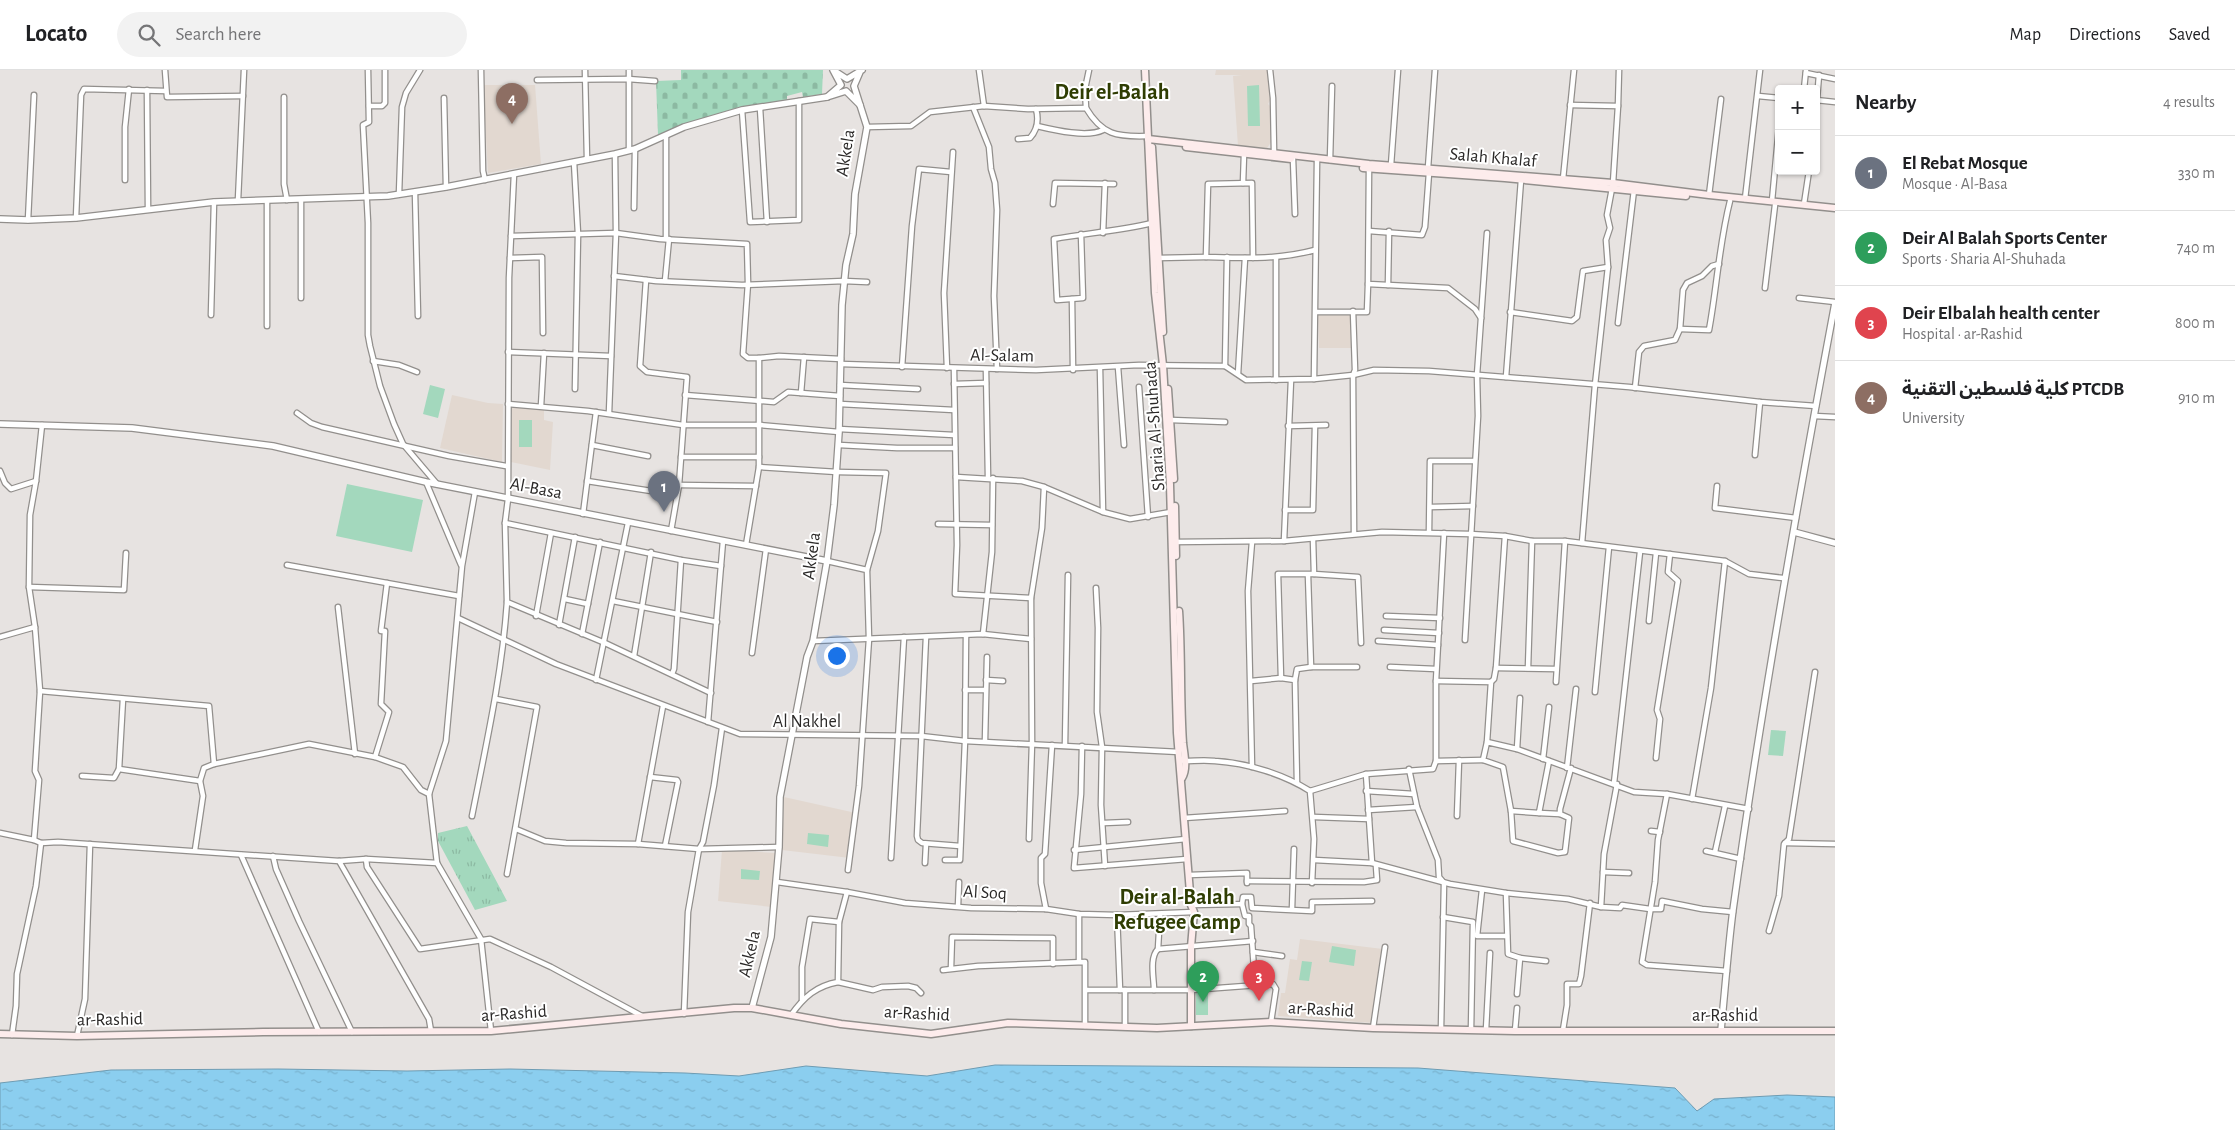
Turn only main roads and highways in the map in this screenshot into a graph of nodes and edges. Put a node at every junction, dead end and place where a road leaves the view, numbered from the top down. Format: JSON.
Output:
{"nodes":[{"id":1,"x":1145,"y":70,"type":"edge"},
{"id":2,"x":1149,"y":70,"type":"edge"},
{"id":3,"x":1149,"y":140,"type":"junction"},
{"id":4,"x":1369,"y":167,"type":"junction"},
{"id":5,"x":1428,"y":170,"type":"junction"},
{"id":6,"x":1612,"y":185,"type":"junction"},
{"id":7,"x":1773,"y":203,"type":"junction"},
{"id":8,"x":1835,"y":208,"type":"edge"},
{"id":9,"x":1835,"y":213,"type":"edge"},
{"id":10,"x":1164,"y":365,"type":"junction"},
{"id":11,"x":1174,"y":542,"type":"junction"},
{"id":12,"x":1182,"y":760,"type":"junction"},
{"id":13,"x":1191,"y":1026,"type":"junction"},
{"id":14,"x":1835,"y":1031,"type":"edge"},
{"id":15,"x":0,"y":1034,"type":"edge"}],
"edges":[{"from":1,"to":3,"type":"main road","name":"Sharia Al-Shuhada"},
{"from":2,"to":3,"type":"main road","name":"Sharia Al-Shuhada"},
{"from":3,"to":4,"type":"main road","name":"Salah Khalaf"},
{"from":3,"to":4,"type":"main road","name":"Salah Khalaf"},
{"from":3,"to":10,"type":"main road","name":"Sharia Al-Shuhada"},
{"from":3,"to":10,"type":"main road","name":"Sharia Al-Shuhada"},
{"from":4,"to":5,"type":"main road","name":"Salah Khalaf"},
{"from":4,"to":5,"type":"main road","name":"Salah Khalaf"},
{"from":5,"to":6,"type":"main road","name":"Salah Khalaf"},
{"from":5,"to":6,"type":"main road","name":"Salah Khalaf"},
{"from":6,"to":7,"type":"main road","name":"Salah Khalaf"},
{"from":6,"to":7,"type":"main road","name":"Salah Khalaf"},
{"from":7,"to":8,"type":"main road","name":"Salah Khalaf"},
{"from":7,"to":9,"type":"main road","name":"Salah Khalaf"},
{"from":10,"to":11,"type":"main road","name":"Sharia Al-Shuhada"},
{"from":10,"to":11,"type":"main road","name":"Sharia Al-Shuhada"},
{"from":11,"to":12,"type":"main road","name":"Sharia Al-Shuhada"},
{"from":11,"to":12,"type":"main road","name":"Sharia Al-Shuhada"},
{"from":12,"to":13,"type":"main road","name":"Sharia Al-Shuhada"},
{"from":13,"to":14,"type":"main road","name":"ar-Rashid"},
{"from":13,"to":15,"type":"main road","name":"ar-Rashid"}]}
